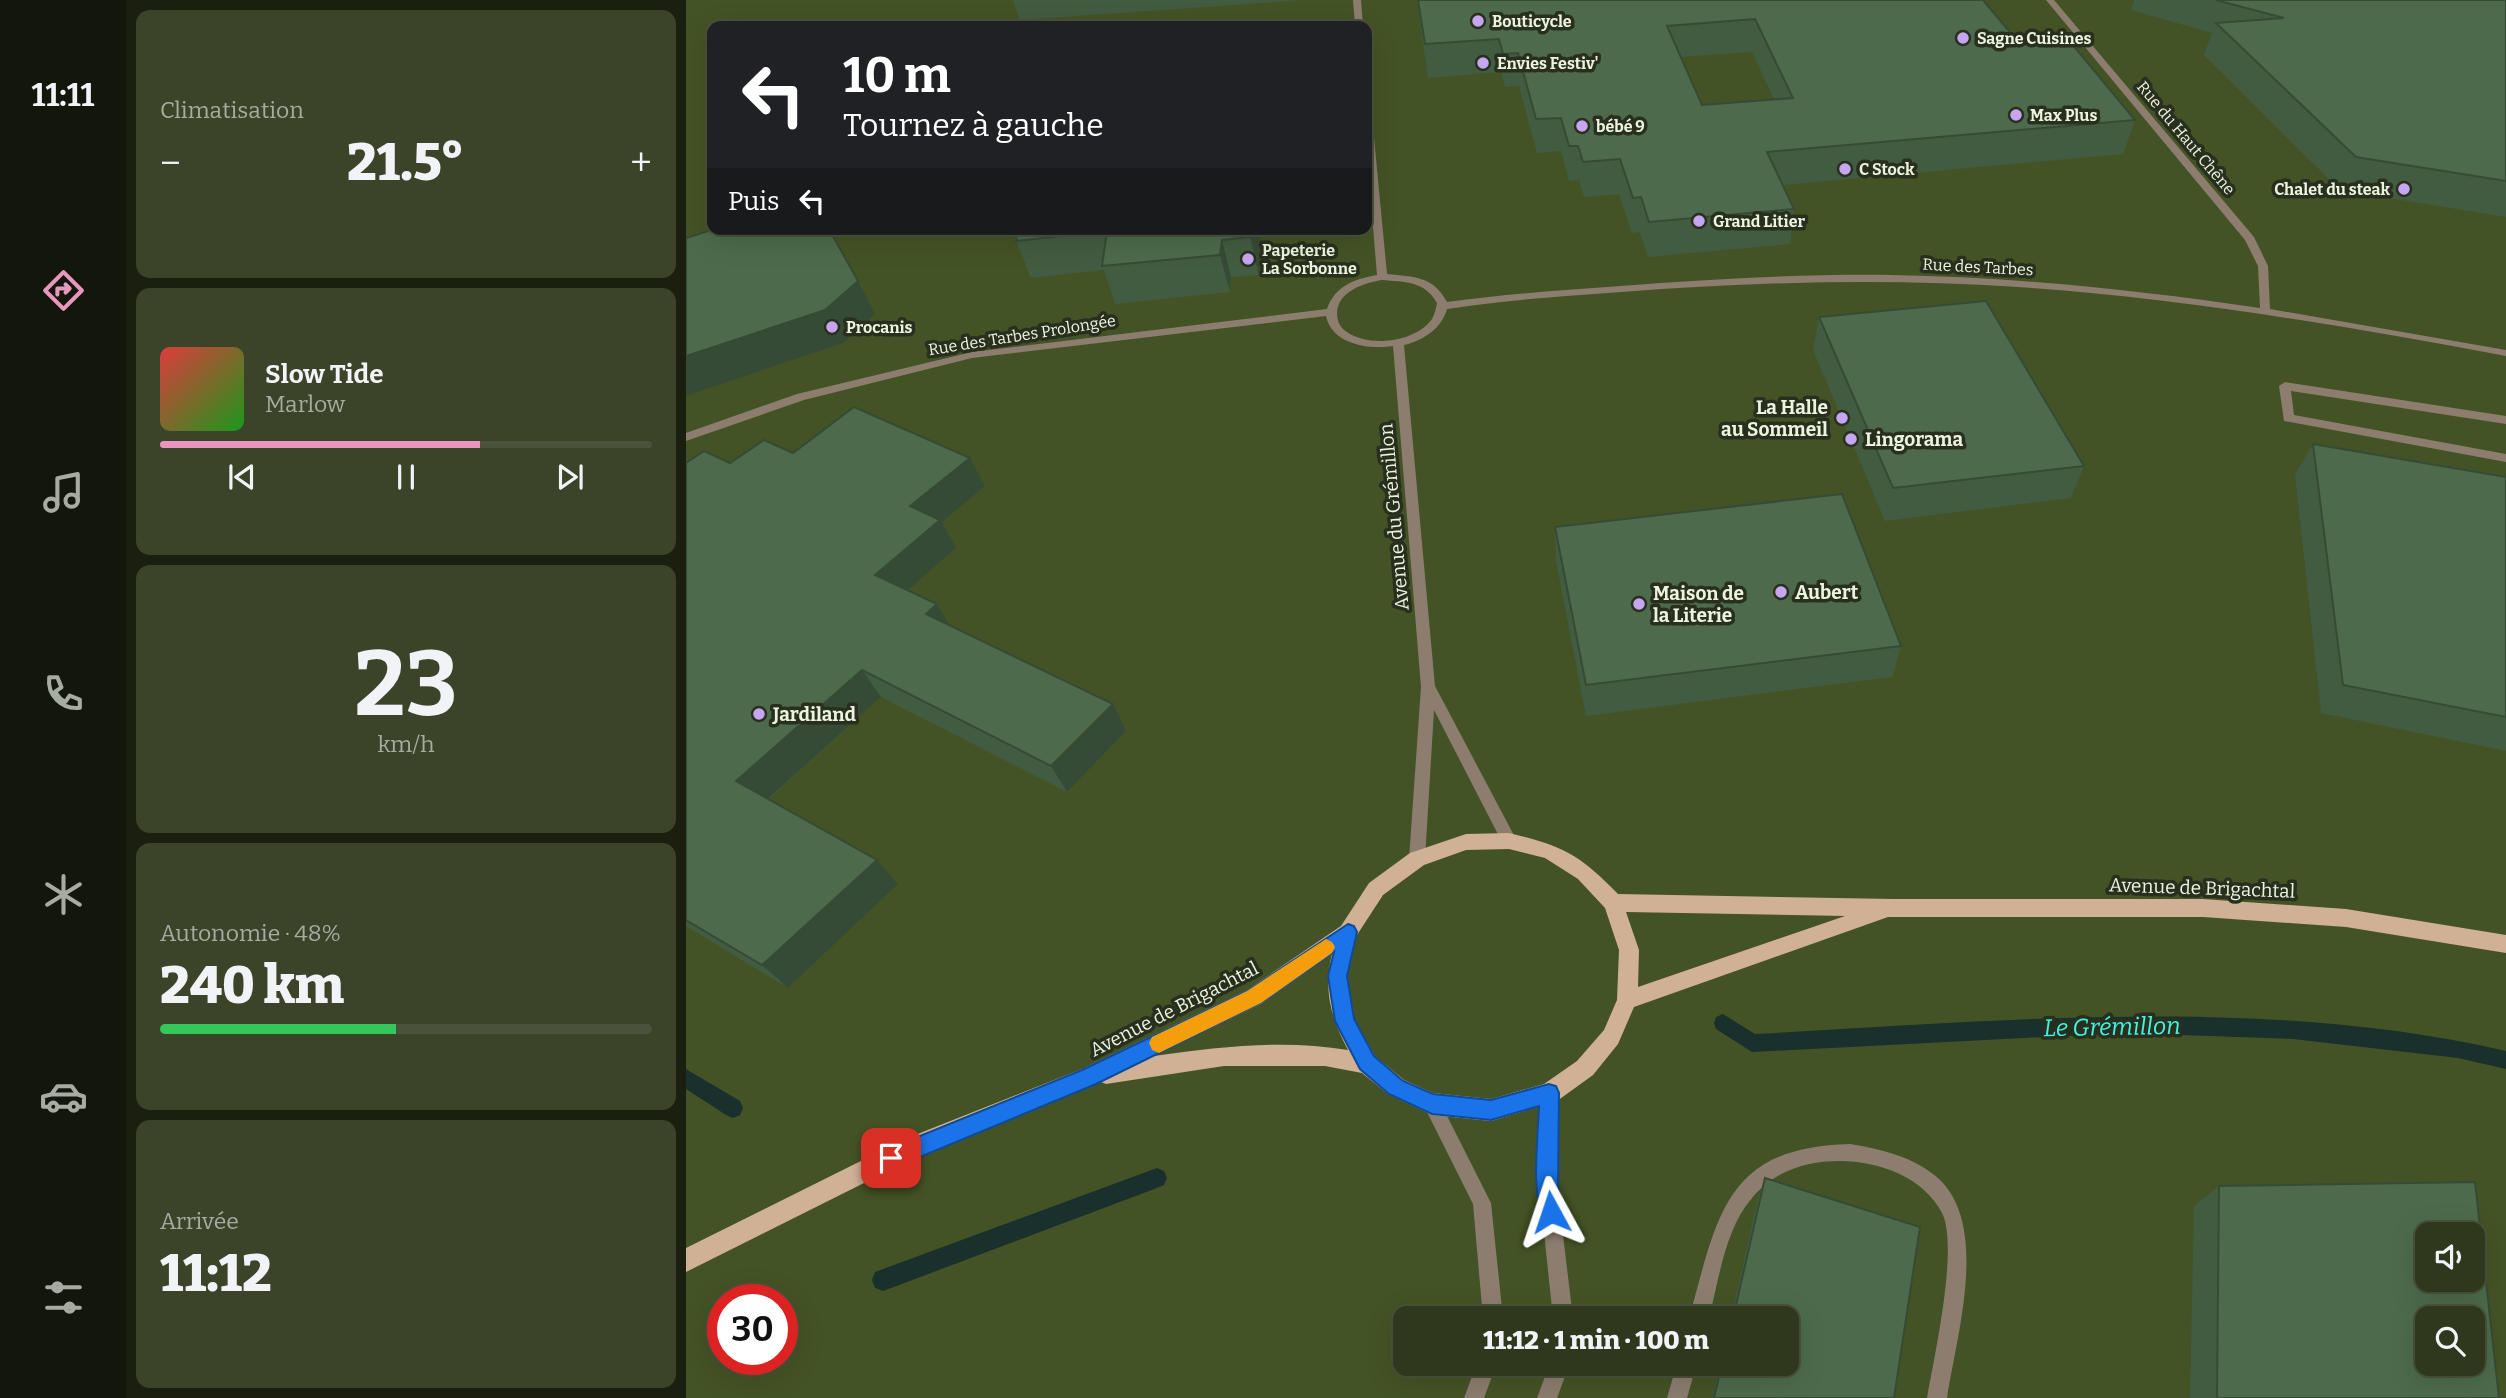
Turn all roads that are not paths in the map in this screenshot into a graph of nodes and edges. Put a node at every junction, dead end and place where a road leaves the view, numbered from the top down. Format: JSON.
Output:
{"nodes":[{"id":1,"x":1357,"y":0,"type":"edge"},
{"id":2,"x":2050,"y":0,"type":"edge"},
{"id":3,"x":1359,"y":21,"type":"edge"},
{"id":4,"x":1372,"y":163,"type":"edge"},
{"id":5,"x":1382,"y":277,"type":"junction"},
{"id":6,"x":1444,"y":306,"type":"junction"},
{"id":7,"x":2265,"y":310,"type":"junction"},
{"id":8,"x":1330,"y":312,"type":"junction"},
{"id":9,"x":1398,"y":344,"type":"junction"},
{"id":10,"x":2506,"y":353,"type":"edge"},
{"id":11,"x":2506,"y":420,"type":"edge"},
{"id":12,"x":686,"y":437,"type":"edge"},
{"id":13,"x":2506,"y":458,"type":"edge"},
{"id":14,"x":1428,"y":687,"type":"junction"},
{"id":15,"x":1509,"y":841,"type":"junction"},
{"id":16,"x":1417,"y":859,"type":"junction"},
{"id":17,"x":1612,"y":903,"type":"junction"},
{"id":18,"x":1893,"y":908,"type":"junction"},
{"id":19,"x":1348,"y":932,"type":"junction"},
{"id":20,"x":2506,"y":944,"type":"edge"},
{"id":21,"x":1627,"y":1000,"type":"junction"},
{"id":22,"x":1367,"y":1063,"type":"junction"},
{"id":23,"x":1089,"y":1077,"type":"junction"},
{"id":24,"x":1549,"y":1093,"type":"junction"},
{"id":25,"x":1432,"y":1104,"type":"junction"},
{"id":26,"x":686,"y":1260,"type":"edge"},
{"id":27,"x":1492,"y":1306,"type":"edge"},
{"id":28,"x":1562,"y":1306,"type":"edge"},
{"id":29,"x":1702,"y":1306,"type":"edge"},
{"id":30,"x":1482,"y":1376,"type":"edge"},
{"id":31,"x":1555,"y":1376,"type":"edge"},
{"id":32,"x":1683,"y":1376,"type":"edge"},
{"id":33,"x":1474,"y":1398,"type":"edge"},
{"id":34,"x":1547,"y":1398,"type":"edge"},
{"id":35,"x":1677,"y":1398,"type":"edge"},
{"id":36,"x":1937,"y":1398,"type":"edge"}],
"edges":[{"from":1,"to":3,"type":"street"},
{"from":2,"to":7,"type":"street","name":"Rue du Haut Chêne"},
{"from":4,"to":5,"type":"street"},
{"from":5,"to":6,"type":"street"},
{"from":5,"to":8,"type":"street"},
{"from":6,"to":7,"type":"street","name":"Rue des Tarbes"},
{"from":6,"to":9,"type":"street"},
{"from":7,"to":10,"type":"street","name":"Rue des Tarbes"},
{"from":8,"to":9,"type":"street"},
{"from":8,"to":12,"type":"street","name":"Rue des Tarbes Prolongée"},
{"from":9,"to":14,"type":"street","name":"Avenue du Grémillon"},
{"from":11,"to":13,"type":"street"},
{"from":14,"to":15,"type":"street","name":"Avenue du Grémillon"},
{"from":14,"to":16,"type":"street","name":"Avenue du Grémillon"},
{"from":15,"to":16,"type":"main road"},
{"from":15,"to":17,"type":"main road"},
{"from":16,"to":19,"type":"main road"},
{"from":17,"to":18,"type":"main road","name":"Avenue de Brigachtal"},
{"from":17,"to":21,"type":"main road"},
{"from":18,"to":20,"type":"main road","name":"Avenue de Brigachtal"},
{"from":18,"to":21,"type":"main road","name":"Avenue de Brigachtal"},
{"from":19,"to":22,"type":"main road"},
{"from":19,"to":23,"type":"main road","name":"Avenue de Brigachtal"},
{"from":21,"to":24,"type":"main road"},
{"from":22,"to":23,"type":"main road","name":"Avenue de Brigachtal"},
{"from":22,"to":25,"type":"main road"},
{"from":23,"to":26,"type":"main road","name":"Avenue de Brigachtal"},
{"from":24,"to":25,"type":"main road"},
{"from":24,"to":28,"type":"street"},
{"from":25,"to":27,"type":"street"},
{"from":29,"to":36,"type":"street"},
{"from":30,"to":33,"type":"street"},
{"from":31,"to":34,"type":"street"},
{"from":32,"to":35,"type":"street"}]}
